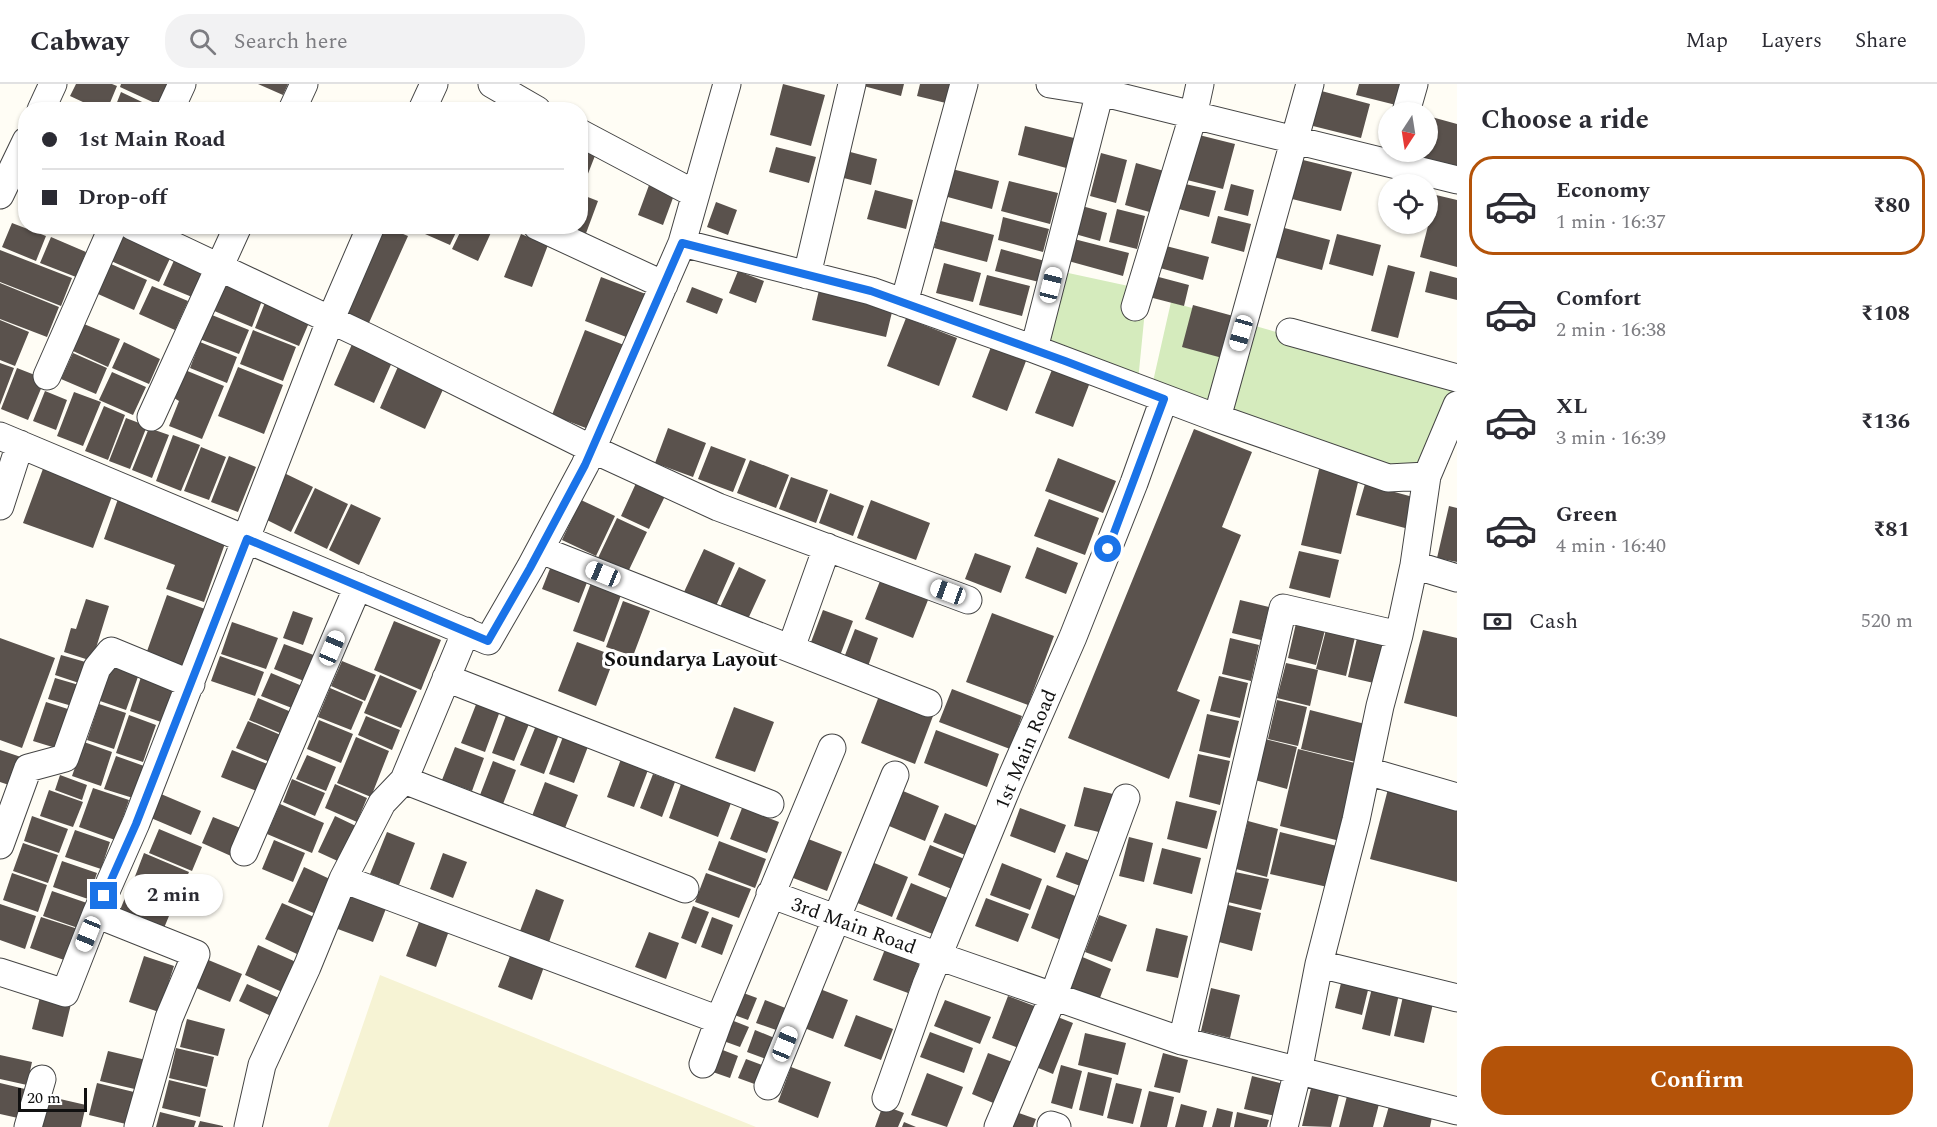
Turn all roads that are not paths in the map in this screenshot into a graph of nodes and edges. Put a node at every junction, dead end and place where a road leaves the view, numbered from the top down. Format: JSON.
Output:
{"nodes":[{"id":1,"x":53,"y":84,"type":"edge"},
{"id":2,"x":183,"y":84,"type":"edge"},
{"id":3,"x":304,"y":84,"type":"edge"},
{"id":4,"x":434,"y":84,"type":"edge"},
{"id":5,"x":492,"y":84,"type":"edge"},
{"id":6,"x":726,"y":84,"type":"edge"},
{"id":7,"x":852,"y":84,"type":"edge"},
{"id":8,"x":964,"y":84,"type":"edge"},
{"id":9,"x":1050,"y":84,"type":"edge"},
{"id":10,"x":1200,"y":84,"type":"edge"},
{"id":11,"x":1310,"y":84,"type":"edge"},
{"id":12,"x":1414,"y":84,"type":"edge"},
{"id":13,"x":1101,"y":88,"type":"edge"},
{"id":14,"x":45,"y":102,"type":"edge"},
{"id":15,"x":174,"y":102,"type":"edge"},
{"id":16,"x":296,"y":102,"type":"edge"},
{"id":17,"x":426,"y":102,"type":"edge"},
{"id":18,"x":523,"y":102,"type":"edge"},
{"id":19,"x":1409,"y":102,"type":"edge"},
{"id":20,"x":1192,"y":116,"type":"junction"},
{"id":21,"x":588,"y":137,"type":"edge"},
{"id":22,"x":1295,"y":140,"type":"junction"},
{"id":23,"x":1378,"y":155,"type":"edge"},
{"id":24,"x":18,"y":158,"type":"edge"},
{"id":25,"x":1405,"y":162,"type":"edge"},
{"id":26,"x":9,"y":178,"type":"edge"},
{"id":27,"x":1457,"y":180,"type":"edge"},
{"id":28,"x":694,"y":194,"type":"junction"},
{"id":29,"x":109,"y":234,"type":"edge"},
{"id":30,"x":148,"y":234,"type":"edge"},
{"id":31,"x":234,"y":234,"type":"edge"},
{"id":32,"x":368,"y":234,"type":"edge"},
{"id":33,"x":554,"y":234,"type":"edge"},
{"id":34,"x":682,"y":243,"type":"junction"},
{"id":35,"x":218,"y":269,"type":"junction"},
{"id":36,"x":807,"y":274,"type":"junction"},
{"id":37,"x":664,"y":285,"type":"junction"},
{"id":38,"x":904,"y":303,"type":"junction"},
{"id":39,"x":1135,"y":307,"type":"dead end"},
{"id":40,"x":330,"y":321,"type":"junction"},
{"id":41,"x":1290,"y":332,"type":"dead end"},
{"id":42,"x":1034,"y":350,"type":"junction"},
{"id":43,"x":47,"y":376,"type":"dead end"},
{"id":44,"x":1457,"y":378,"type":"edge"},
{"id":45,"x":1164,"y":399,"type":"junction"},
{"id":46,"x":1457,"y":405,"type":"edge"},
{"id":47,"x":151,"y":417,"type":"dead end"},
{"id":48,"x":1216,"y":418,"type":"junction"},
{"id":49,"x":10,"y":440,"type":"edge"},
{"id":50,"x":592,"y":449,"type":"junction"},
{"id":51,"x":1427,"y":476,"type":"junction"},
{"id":52,"x":0,"y":506,"type":"edge"},
{"id":53,"x":247,"y":539,"type":"junction"},
{"id":54,"x":827,"y":547,"type":"junction"},
{"id":55,"x":541,"y":550,"type":"junction"},
{"id":56,"x":1414,"y":565,"type":"junction"},
{"id":57,"x":1457,"y":578,"type":"edge"},
{"id":58,"x":358,"y":586,"type":"junction"},
{"id":59,"x":968,"y":600,"type":"dead end"},
{"id":60,"x":466,"y":631,"type":"junction"},
{"id":61,"x":1399,"y":635,"type":"junction"},
{"id":62,"x":791,"y":648,"type":"junction"},
{"id":63,"x":446,"y":678,"type":"junction"},
{"id":64,"x":191,"y":684,"type":"junction"},
{"id":65,"x":928,"y":702,"type":"dead end"},
{"id":66,"x":832,"y":748,"type":"dead end"},
{"id":67,"x":1367,"y":771,"type":"junction"},
{"id":68,"x":896,"y":775,"type":"dead end"},
{"id":69,"x":404,"y":780,"type":"junction"},
{"id":70,"x":1457,"y":797,"type":"edge"},
{"id":71,"x":1126,"y":798,"type":"dead end"},
{"id":72,"x":771,"y":804,"type":"dead end"},
{"id":73,"x":0,"y":845,"type":"edge"},
{"id":74,"x":244,"y":852,"type":"dead end"},
{"id":75,"x":343,"y":879,"type":"junction"},
{"id":76,"x":685,"y":889,"type":"dead end"},
{"id":77,"x":770,"y":894,"type":"junction"},
{"id":78,"x":96,"y":914,"type":"junction"},
{"id":79,"x":836,"y":918,"type":"junction"},
{"id":80,"x":938,"y":956,"type":"junction"},
{"id":81,"x":1319,"y":964,"type":"junction"},
{"id":82,"x":0,"y":972,"type":"edge"},
{"id":83,"x":1053,"y":997,"type":"junction"},
{"id":84,"x":1457,"y":998,"type":"edge"},
{"id":85,"x":719,"y":1020,"type":"junction"},
{"id":86,"x":1182,"y":1041,"type":"junction"},
{"id":87,"x":703,"y":1064,"type":"dead end"},
{"id":88,"x":1298,"y":1070,"type":"junction"},
{"id":89,"x":42,"y":1079,"type":"dead end"},
{"id":90,"x":768,"y":1086,"type":"dead end"},
{"id":91,"x":886,"y":1098,"type":"dead end"},
{"id":92,"x":1457,"y":1111,"type":"edge"},
{"id":93,"x":28,"y":1127,"type":"edge"},
{"id":94,"x":138,"y":1127,"type":"edge"},
{"id":95,"x":248,"y":1127,"type":"edge"},
{"id":96,"x":998,"y":1127,"type":"edge"},
{"id":97,"x":1284,"y":1127,"type":"edge"}],
"edges":[{"from":1,"to":14,"type":"street"},
{"from":2,"to":15,"type":"street"},
{"from":3,"to":16,"type":"street"},
{"from":4,"to":17,"type":"street"},
{"from":5,"to":18,"type":"street"},
{"from":6,"to":28,"type":"street"},
{"from":7,"to":36,"type":"street"},
{"from":8,"to":38,"type":"street"},
{"from":9,"to":13,"type":"street"},
{"from":10,"to":20,"type":"street"},
{"from":11,"to":22,"type":"street"},
{"from":12,"to":19,"type":"street"},
{"from":13,"to":20,"type":"street"},
{"from":13,"to":42,"type":"street"},
{"from":20,"to":22,"type":"street"},
{"from":20,"to":39,"type":"street"},
{"from":21,"to":28,"type":"street"},
{"from":22,"to":23,"type":"street"},
{"from":22,"to":48,"type":"street"},
{"from":24,"to":26,"type":"street"},
{"from":25,"to":27,"type":"street"},
{"from":28,"to":34,"type":"street"},
{"from":29,"to":43,"type":"street"},
{"from":30,"to":35,"type":"street"},
{"from":31,"to":35,"type":"street"},
{"from":32,"to":40,"type":"street"},
{"from":33,"to":37,"type":"street"},
{"from":34,"to":36,"type":"street"},
{"from":34,"to":37,"type":"street"},
{"from":35,"to":40,"type":"street"},
{"from":35,"to":47,"type":"street"},
{"from":36,"to":38,"type":"street"},
{"from":37,"to":50,"type":"street"},
{"from":38,"to":42,"type":"street"},
{"from":40,"to":50,"type":"street"},
{"from":40,"to":53,"type":"street"},
{"from":41,"to":44,"type":"street"},
{"from":42,"to":45,"type":"street"},
{"from":45,"to":48,"type":"street"},
{"from":45,"to":80,"type":"street","name":"1st Main Road"},
{"from":46,"to":51,"type":"street"},
{"from":48,"to":51,"type":"street"},
{"from":49,"to":52,"type":"street"},
{"from":49,"to":53,"type":"street"},
{"from":50,"to":54,"type":"street"},
{"from":50,"to":55,"type":"street"},
{"from":51,"to":56,"type":"street"},
{"from":53,"to":58,"type":"street"},
{"from":53,"to":64,"type":"street"},
{"from":54,"to":59,"type":"street"},
{"from":54,"to":62,"type":"street"},
{"from":55,"to":60,"type":"street"},
{"from":55,"to":62,"type":"street"},
{"from":56,"to":57,"type":"street"},
{"from":56,"to":61,"type":"street"},
{"from":58,"to":60,"type":"street"},
{"from":58,"to":74,"type":"street"},
{"from":60,"to":63,"type":"street"},
{"from":61,"to":67,"type":"street"},
{"from":61,"to":86,"type":"street"},
{"from":62,"to":65,"type":"street"},
{"from":63,"to":69,"type":"street"},
{"from":63,"to":72,"type":"street"},
{"from":64,"to":73,"type":"street"},
{"from":64,"to":78,"type":"street"},
{"from":66,"to":77,"type":"street"},
{"from":67,"to":70,"type":"street"},
{"from":67,"to":81,"type":"street"},
{"from":68,"to":79,"type":"street"},
{"from":69,"to":75,"type":"street"},
{"from":69,"to":76,"type":"street"},
{"from":71,"to":83,"type":"street"},
{"from":75,"to":85,"type":"street"},
{"from":75,"to":95,"type":"street"},
{"from":77,"to":79,"type":"street","name":"3rd Main Road"},
{"from":77,"to":85,"type":"street"},
{"from":78,"to":82,"type":"street"},
{"from":78,"to":94,"type":"street"},
{"from":79,"to":80,"type":"street","name":"3rd Main Road"},
{"from":79,"to":90,"type":"street"},
{"from":80,"to":83,"type":"street","name":"3rd Main Road"},
{"from":80,"to":91,"type":"street","name":"1st Main Road"},
{"from":81,"to":84,"type":"street"},
{"from":81,"to":88,"type":"street"},
{"from":83,"to":86,"type":"street","name":"3rd Main Road"},
{"from":83,"to":96,"type":"street"},
{"from":85,"to":87,"type":"street"},
{"from":86,"to":88,"type":"street","name":"3rd Main Road"},
{"from":88,"to":92,"type":"street","name":"3rd Main Road"},
{"from":88,"to":97,"type":"street"},
{"from":89,"to":93,"type":"street"}]}
